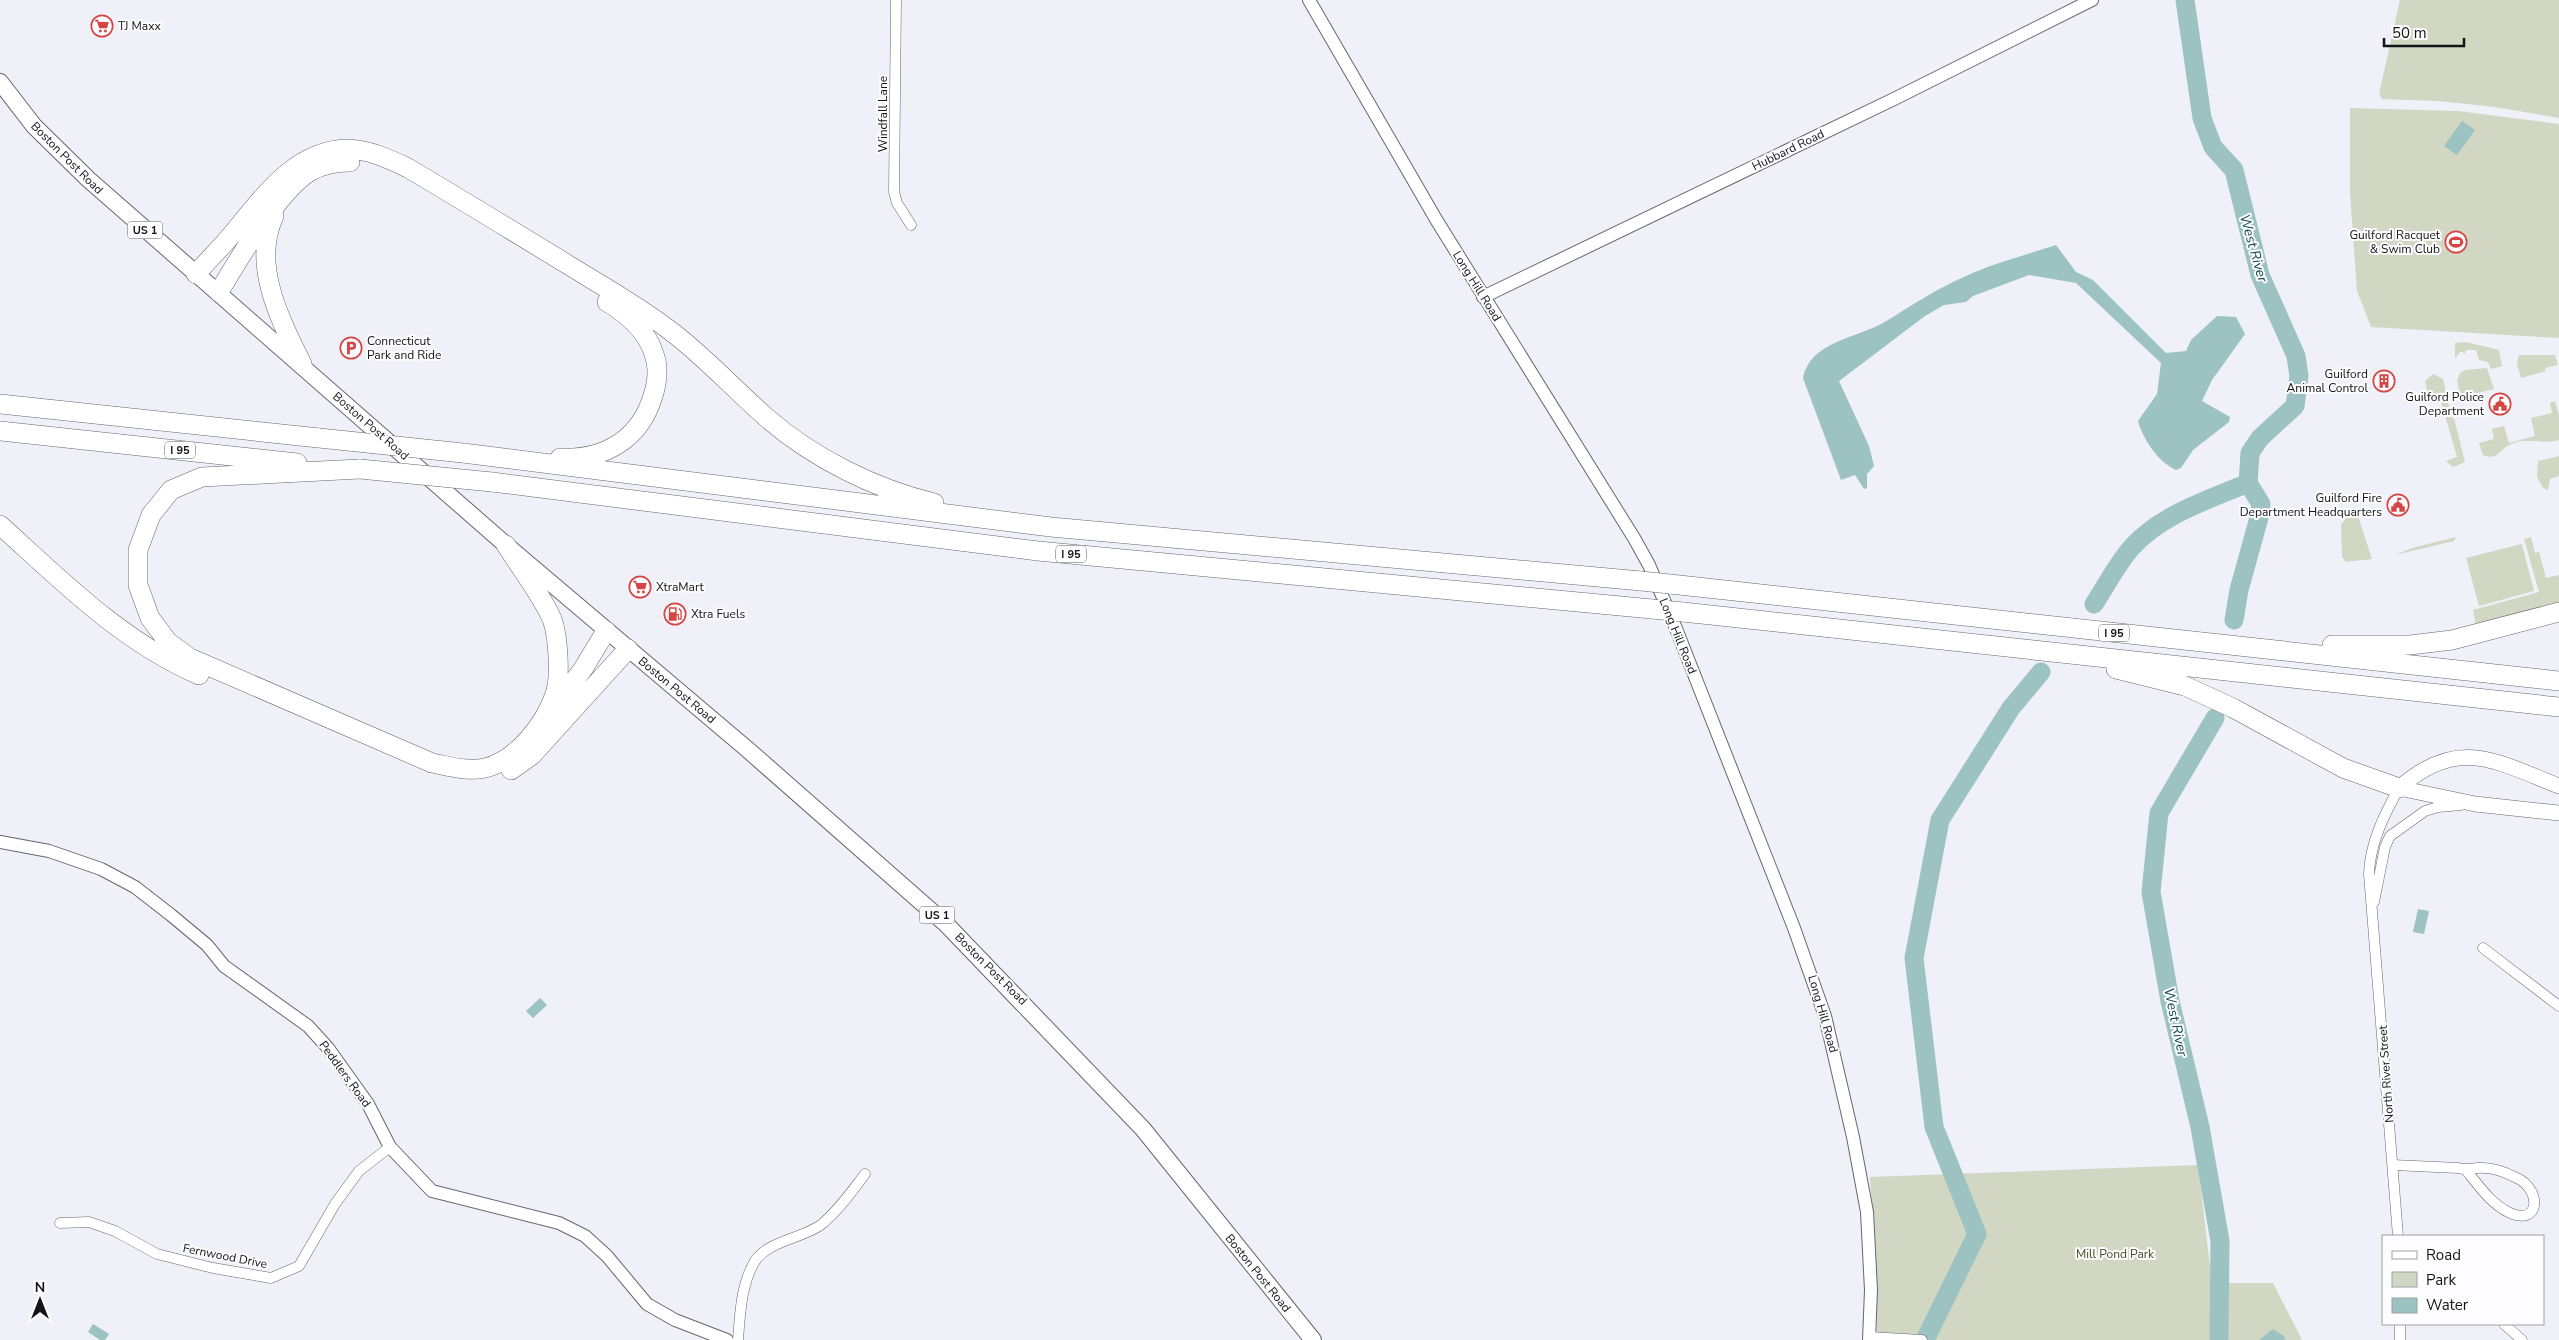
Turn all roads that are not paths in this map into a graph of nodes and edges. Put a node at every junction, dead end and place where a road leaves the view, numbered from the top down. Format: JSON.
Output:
{"nodes":[{"id":1,"x":896,"y":0,"type":"edge"},
{"id":2,"x":1309,"y":0,"type":"edge"},
{"id":3,"x":2092,"y":0,"type":"edge"},
{"id":4,"x":0,"y":82,"type":"edge"},
{"id":5,"x":284,"y":196,"type":"junction"},
{"id":6,"x":910,"y":225,"type":"dead end"},
{"id":7,"x":196,"y":274,"type":"junction"},
{"id":8,"x":219,"y":292,"type":"junction"},
{"id":9,"x":1483,"y":297,"type":"junction"},
{"id":10,"x":302,"y":364,"type":"junction"},
{"id":11,"x":0,"y":404,"type":"edge"},
{"id":12,"x":0,"y":431,"type":"edge"},
{"id":13,"x":463,"y":453,"type":"junction"},
{"id":14,"x":360,"y":469,"type":"junction"},
{"id":15,"x":0,"y":525,"type":"edge"},
{"id":16,"x":1051,"y":527,"type":"junction"},
{"id":17,"x":506,"y":545,"type":"junction"},
{"id":18,"x":2559,"y":612,"type":"edge"},
{"id":19,"x":606,"y":631,"type":"junction"},
{"id":20,"x":2180,"y":640,"type":"junction"},
{"id":21,"x":1995,"y":646,"type":"junction"},
{"id":22,"x":628,"y":649,"type":"junction"},
{"id":23,"x":2559,"y":681,"type":"edge"},
{"id":24,"x":2559,"y":707,"type":"edge"},
{"id":25,"x":530,"y":739,"type":"junction"},
{"id":26,"x":2559,"y":786,"type":"edge"},
{"id":27,"x":2398,"y":788,"type":"junction"},
{"id":28,"x":2475,"y":804,"type":"junction"},
{"id":29,"x":2559,"y":813,"type":"edge"},
{"id":30,"x":0,"y":842,"type":"edge"},
{"id":31,"x":2372,"y":912,"type":"junction"},
{"id":32,"x":2483,"y":948,"type":"dead end"},
{"id":33,"x":2559,"y":1006,"type":"edge"},
{"id":34,"x":390,"y":1147,"type":"junction"},
{"id":35,"x":2393,"y":1165,"type":"junction"},
{"id":36,"x":2466,"y":1170,"type":"junction"},
{"id":37,"x":865,"y":1174,"type":"dead end"},
{"id":38,"x":60,"y":1223,"type":"dead end"},
{"id":39,"x":2398,"y":1233,"type":"edge"},
{"id":40,"x":2400,"y":1325,"type":"edge"},
{"id":41,"x":2505,"y":1325,"type":"edge"},
{"id":42,"x":1869,"y":1338,"type":"edge"},
{"id":43,"x":727,"y":1340,"type":"edge"},
{"id":44,"x":738,"y":1340,"type":"edge"},
{"id":45,"x":1313,"y":1340,"type":"edge"},
{"id":46,"x":1919,"y":1340,"type":"edge"},
{"id":47,"x":2400,"y":1340,"type":"edge"},
{"id":48,"x":2522,"y":1340,"type":"edge"}],
"edges":[{"from":1,"to":6,"type":"street","name":"Windfall Lane"},
{"from":2,"to":9,"type":"street","name":"Long Hill Road"},
{"from":3,"to":9,"type":"street","name":"Hubbard Road"},
{"from":4,"to":7,"type":"main road","name":"Boston Post Road","number":"US 1"},
{"from":5,"to":8,"type":"highway"},
{"from":5,"to":10,"type":"highway"},
{"from":5,"to":13,"type":"highway"},
{"from":7,"to":8,"type":"main road","name":"Boston Post Road","number":"US 1"},
{"from":7,"to":16,"type":"highway"},
{"from":8,"to":10,"type":"main road","name":"Boston Post Road","number":"US 1"},
{"from":9,"to":42,"type":"street","name":"Long Hill Road"},
{"from":10,"to":17,"type":"main road","name":"Boston Post Road","number":"US 1"},
{"from":11,"to":13,"type":"highway","number":"I 95","bridge":true},
{"from":12,"to":14,"type":"highway","number":"I 95"},
{"from":13,"to":16,"type":"highway","number":"I 95"},
{"from":14,"to":21,"type":"highway","number":"I 95","bridge":true},
{"from":14,"to":25,"type":"highway"},
{"from":15,"to":22,"type":"highway"},
{"from":16,"to":20,"type":"highway","number":"I 95","bridge":true},
{"from":17,"to":19,"type":"main road","name":"Boston Post Road","number":"US 1"},
{"from":17,"to":25,"type":"highway"},
{"from":18,"to":20,"type":"highway"},
{"from":19,"to":22,"type":"main road","name":"Boston Post Road","number":"US 1"},
{"from":19,"to":25,"type":"highway"},
{"from":20,"to":23,"type":"highway","number":"I 95"},
{"from":21,"to":24,"type":"highway","number":"I 95"},
{"from":21,"to":27,"type":"highway"},
{"from":22,"to":45,"type":"main road","name":"Boston Post Road","number":"US 1"},
{"from":26,"to":27,"type":"main road","name":"North River Street"},
{"from":27,"to":28,"type":"main road","name":"North River Street"},
{"from":27,"to":31,"type":"street","name":"North River Street"},
{"from":28,"to":29,"type":"main road","name":"North River Street"},
{"from":28,"to":31,"type":"street","name":"North River Street"},
{"from":30,"to":34,"type":"street","name":"Peddlers Road"},
{"from":31,"to":35,"type":"street","name":"North River Street"},
{"from":32,"to":33,"type":"street"},
{"from":34,"to":38,"type":"street","name":"Fernwood Drive"},
{"from":34,"to":43,"type":"street","name":"Peddlers Road"},
{"from":35,"to":36,"type":"street"},
{"from":35,"to":39,"type":"street","name":"North River Street"},
{"from":36,"to":36,"type":"street"},
{"from":37,"to":44,"type":"street"},
{"from":40,"to":47,"type":"street"},
{"from":41,"to":48,"type":"street"},
{"from":42,"to":46,"type":"street"}]}
